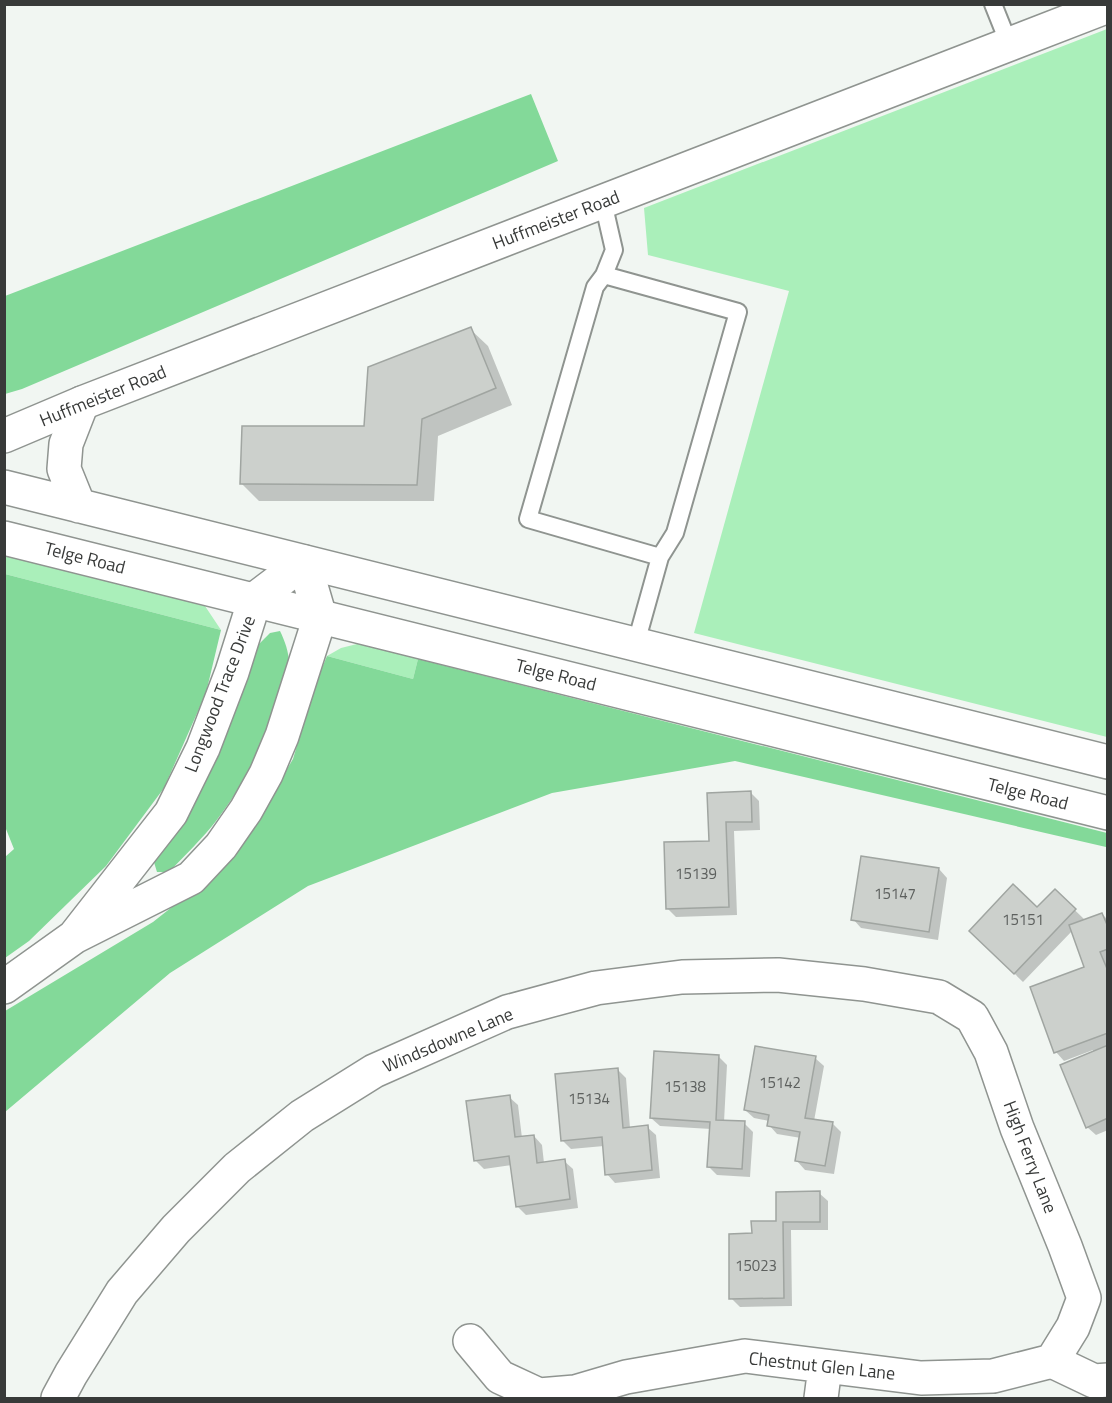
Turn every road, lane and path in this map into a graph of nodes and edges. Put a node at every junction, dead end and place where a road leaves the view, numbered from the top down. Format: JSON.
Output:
{"nodes":[{"id":1,"x":993,"y":4,"type":"edge"},
{"id":2,"x":1107,"y":6,"type":"edge"},
{"id":3,"x":1010,"y":44,"type":"junction"},
{"id":4,"x":603,"y":202,"type":"junction"},
{"id":5,"x":604,"y":275,"type":"junction"},
{"id":6,"x":82,"y":404,"type":"junction"},
{"id":7,"x":4,"y":436,"type":"edge"},
{"id":8,"x":4,"y":487,"type":"edge"},
{"id":9,"x":79,"y":506,"type":"junction"},
{"id":10,"x":4,"y":538,"type":"edge"},
{"id":11,"x":660,"y":557,"type":"junction"},
{"id":12,"x":304,"y":562,"type":"junction"},
{"id":13,"x":255,"y":599,"type":"junction"},
{"id":14,"x":320,"y":617,"type":"junction"},
{"id":15,"x":636,"y":643,"type":"junction"},
{"id":16,"x":1107,"y":762,"type":"edge"},
{"id":17,"x":1107,"y":813,"type":"edge"},
{"id":18,"x":74,"y":937,"type":"junction"},
{"id":19,"x":4,"y":987,"type":"edge"},
{"id":20,"x":972,"y":1017,"type":"joint"},
{"id":21,"x":1088,"y":1310,"type":"edge"},
{"id":22,"x":470,"y":1341,"type":"dead end"},
{"id":23,"x":1052,"y":1360,"type":"junction"},
{"id":24,"x":1107,"y":1380,"type":"edge"},
{"id":25,"x":823,"y":1383,"type":"edge"},
{"id":26,"x":58,"y":1398,"type":"edge"}],
"edges":[{"from":1,"to":3,"type":"lane"},
{"from":2,"to":3,"type":"street","name":"Huffmeister Road"},
{"from":3,"to":4,"type":"street","name":"Huffmeister Road"},
{"from":4,"to":5,"type":"lane"},
{"from":4,"to":6,"type":"street","name":"Huffmeister Road"},
{"from":5,"to":11,"type":"lane"},
{"from":5,"to":11,"type":"lane"},
{"from":6,"to":7,"type":"street","name":"Huffmeister Road"},
{"from":6,"to":9,"type":"street"},
{"from":8,"to":9,"type":"street"},
{"from":9,"to":12,"type":"street"},
{"from":10,"to":13,"type":"street","name":"Telge Road"},
{"from":11,"to":15,"type":"lane"},
{"from":12,"to":13,"type":"street","name":"Longwood Trace Drive"},
{"from":12,"to":14,"type":"street"},
{"from":12,"to":15,"type":"street"},
{"from":13,"to":14,"type":"street","name":"Telge Road"},
{"from":13,"to":18,"type":"street","name":"Longwood Trace Drive"},
{"from":14,"to":17,"type":"street","name":"Telge Road"},
{"from":14,"to":18,"type":"street","name":"Longwood Trace Drive"},
{"from":15,"to":16,"type":"street"},
{"from":18,"to":19,"type":"street","name":"Longwood Trace Drive"},
{"from":20,"to":21,"type":"street","name":"High Ferry Lane"},
{"from":20,"to":26,"type":"street","name":"Windsdowne Lane"},
{"from":21,"to":23,"type":"street"},
{"from":22,"to":25,"type":"street","name":"Chestnut Glen Lane"},
{"from":23,"to":24,"type":"street"},
{"from":23,"to":25,"type":"street","name":"Chestnut Glen Lane"}]}
